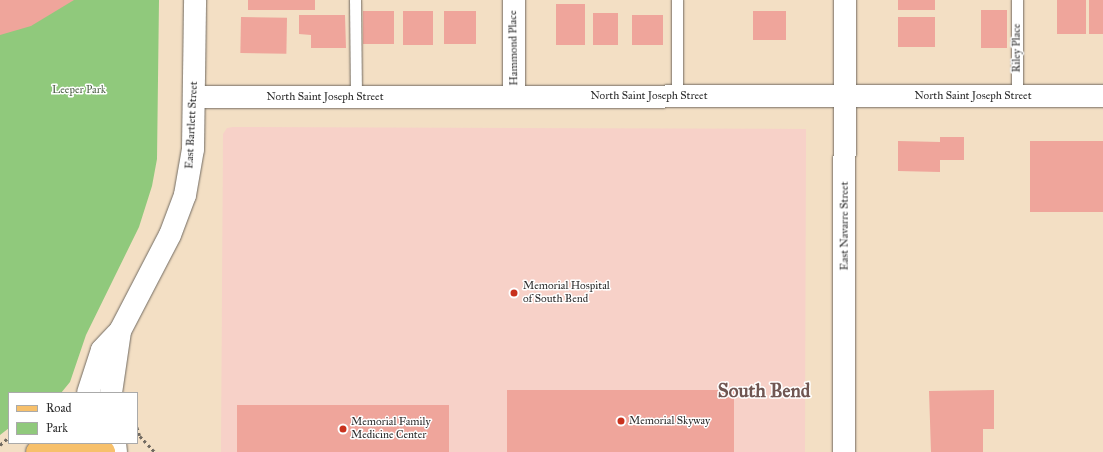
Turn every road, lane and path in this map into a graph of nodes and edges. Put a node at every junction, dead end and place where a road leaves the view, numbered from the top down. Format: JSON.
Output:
{"nodes":[{"id":1,"x":195,"y":0,"type":"edge"},
{"id":2,"x":355,"y":0,"type":"edge"},
{"id":3,"x":514,"y":0,"type":"edge"},
{"id":4,"x":676,"y":0,"type":"edge"},
{"id":5,"x":845,"y":0,"type":"edge"},
{"id":6,"x":1017,"y":0,"type":"edge"},
{"id":7,"x":514,"y":96,"type":"junction"},
{"id":8,"x":678,"y":96,"type":"junction"},
{"id":9,"x":845,"y":96,"type":"junction"},
{"id":10,"x":1017,"y":96,"type":"junction"},
{"id":11,"x":1103,"y":96,"type":"edge"},
{"id":12,"x":195,"y":97,"type":"junction"},
{"id":13,"x":356,"y":97,"type":"junction"},
{"id":14,"x":120,"y":331,"type":"junction"},
{"id":15,"x":88,"y":392,"type":"edge"},
{"id":16,"x":111,"y":392,"type":"edge"},
{"id":17,"x":138,"y":430,"type":"edge"},
{"id":18,"x":8,"y":438,"type":"edge"},
{"id":19,"x":0,"y":444,"type":"edge"},
{"id":20,"x":44,"y":447,"type":"edge"},
{"id":21,"x":104,"y":452,"type":"edge"},
{"id":22,"x":155,"y":452,"type":"edge"},
{"id":23,"x":844,"y":452,"type":"edge"}],
"edges":[{"from":1,"to":12,"type":"street","name":"East Bartlett Street"},
{"from":2,"to":13,"type":"lane"},
{"from":3,"to":7,"type":"street","name":"Hammond Place"},
{"from":4,"to":8,"type":"lane"},
{"from":5,"to":9,"type":"street","name":"East Navarre Street"},
{"from":6,"to":10,"type":"lane","name":"Riley Place"},
{"from":7,"to":8,"type":"street","name":"North Saint Joseph Street"},
{"from":7,"to":13,"type":"street","name":"North Saint Joseph Street"},
{"from":8,"to":9,"type":"street","name":"North Saint Joseph Street"},
{"from":9,"to":10,"type":"street","name":"North Saint Joseph Street"},
{"from":9,"to":23,"type":"street","name":"East Navarre Street"},
{"from":10,"to":11,"type":"street","name":"North Saint Joseph Street"},
{"from":12,"to":13,"type":"street","name":"North Saint Joseph Street"},
{"from":12,"to":14,"type":"street","name":"East Bartlett Street"},
{"from":14,"to":15,"type":"street","name":"East Bartlett Street"},
{"from":14,"to":16,"type":"street","name":"East Bartlett Street"},
{"from":17,"to":22,"type":"path"},
{"from":18,"to":19,"type":"path"},
{"from":20,"to":21,"type":"main road"}]}
